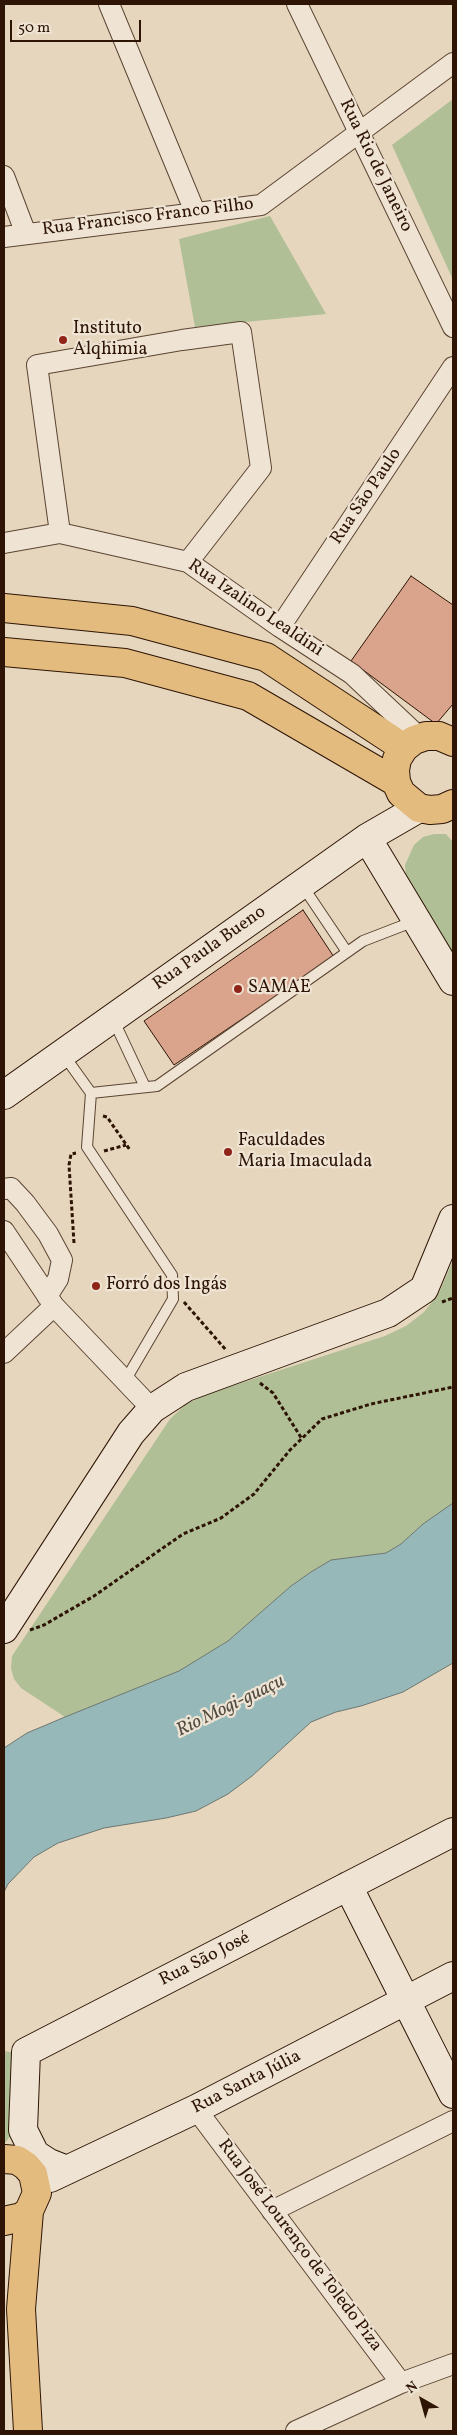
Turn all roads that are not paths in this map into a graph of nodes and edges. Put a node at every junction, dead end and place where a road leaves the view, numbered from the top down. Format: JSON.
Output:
{"nodes":[{"id":1,"x":109,"y":4,"type":"edge"},
{"id":2,"x":297,"y":4,"type":"edge"},
{"id":3,"x":453,"y":63,"type":"edge"},
{"id":4,"x":359,"y":132,"type":"junction"},
{"id":5,"x":4,"y":176,"type":"edge"},
{"id":6,"x":195,"y":212,"type":"junction"},
{"id":7,"x":26,"y":234,"type":"junction"},
{"id":8,"x":4,"y":237,"type":"edge"},
{"id":9,"x":453,"y":327,"type":"edge"},
{"id":10,"x":453,"y":367,"type":"edge"},
{"id":11,"x":60,"y":533,"type":"junction"},
{"id":12,"x":4,"y":543,"type":"edge"},
{"id":13,"x":188,"y":562,"type":"junction"},
{"id":14,"x":4,"y":608,"type":"edge"},
{"id":15,"x":280,"y":627,"type":"junction"},
{"id":16,"x":4,"y":652,"type":"edge"},
{"id":17,"x":434,"y":737,"type":"edge"},
{"id":18,"x":396,"y":782,"type":"junction"},
{"id":19,"x":442,"y":810,"type":"edge"},
{"id":20,"x":367,"y":838,"type":"junction"},
{"id":21,"x":301,"y":884,"type":"junction"},
{"id":22,"x":418,"y":923,"type":"junction"},
{"id":23,"x":347,"y":952,"type":"junction"},
{"id":24,"x":453,"y":980,"type":"edge"},
{"id":25,"x":112,"y":1018,"type":"junction"},
{"id":26,"x":62,"y":1054,"type":"junction"},
{"id":27,"x":145,"y":1087,"type":"junction"},
{"id":28,"x":91,"y":1094,"type":"junction"},
{"id":29,"x":4,"y":1095,"type":"edge"},
{"id":30,"x":4,"y":1189,"type":"edge"},
{"id":31,"x":453,"y":1219,"type":"edge"},
{"id":32,"x":4,"y":1231,"type":"edge"},
{"id":33,"x":50,"y":1301,"type":"junction"},
{"id":34,"x":4,"y":1353,"type":"edge"},
{"id":35,"x":125,"y":1381,"type":"junction"},
{"id":36,"x":152,"y":1409,"type":"junction"},
{"id":37,"x":16,"y":1630,"type":"edge"},
{"id":38,"x":453,"y":1832,"type":"edge"},
{"id":39,"x":348,"y":1886,"type":"junction"},
{"id":40,"x":453,"y":1976,"type":"edge"},
{"id":41,"x":407,"y":2000,"type":"junction"},
{"id":42,"x":453,"y":2094,"type":"edge"},
{"id":43,"x":196,"y":2110,"type":"junction"},
{"id":44,"x":453,"y":2121,"type":"edge"},
{"id":45,"x":23,"y":2130,"type":"junction"},
{"id":46,"x":4,"y":2152,"type":"edge"},
{"id":47,"x":4,"y":2159,"type":"edge"},
{"id":48,"x":67,"y":2170,"type":"junction"},
{"id":49,"x":37,"y":2184,"type":"junction"},
{"id":50,"x":29,"y":2211,"type":"junction"},
{"id":51,"x":272,"y":2211,"type":"junction"},
{"id":52,"x":4,"y":2221,"type":"edge"},
{"id":53,"x":4,"y":2307,"type":"edge"},
{"id":54,"x":453,"y":2364,"type":"edge"},
{"id":55,"x":401,"y":2383,"type":"junction"},
{"id":56,"x":306,"y":2429,"type":"edge"},
{"id":57,"x":10,"y":2431,"type":"edge"},
{"id":58,"x":28,"y":2431,"type":"edge"}],
"edges":[{"from":1,"to":6,"type":"street"},
{"from":2,"to":4,"type":"street","name":"Rua Rio de Janeiro"},
{"from":3,"to":4,"type":"street","name":"Rua Francisco Franco Filho"},
{"from":4,"to":6,"type":"street","name":"Rua Francisco Franco Filho"},
{"from":4,"to":9,"type":"street","name":"Rua Rio de Janeiro"},
{"from":5,"to":7,"type":"street"},
{"from":6,"to":7,"type":"street","name":"Rua Francisco Franco Filho"},
{"from":7,"to":8,"type":"street","name":"Rua Francisco Franco Filho"},
{"from":10,"to":15,"type":"street","name":"Rua São Paulo"},
{"from":11,"to":12,"type":"street","name":"Rua Izalino Lealdini"},
{"from":11,"to":13,"type":"street","name":"Rua Izalino Lealdini"},
{"from":11,"to":13,"type":"street"},
{"from":13,"to":15,"type":"street","name":"Rua Izalino Lealdini"},
{"from":14,"to":17,"type":"main road"},
{"from":15,"to":17,"type":"street","name":"Rua Izalino Lealdini"},
{"from":16,"to":18,"type":"main road"},
{"from":17,"to":18,"type":"main road"},
{"from":18,"to":19,"type":"main road","name":"Rua Paula Bueno"},
{"from":19,"to":20,"type":"street","name":"Rua Paula Bueno"},
{"from":20,"to":21,"type":"street","name":"Rua Paula Bueno"},
{"from":20,"to":22,"type":"street"},
{"from":21,"to":23,"type":"lane"},
{"from":21,"to":25,"type":"street","name":"Rua Paula Bueno"},
{"from":22,"to":23,"type":"lane"},
{"from":22,"to":24,"type":"street"},
{"from":23,"to":27,"type":"lane"},
{"from":25,"to":26,"type":"street","name":"Rua Paula Bueno"},
{"from":25,"to":27,"type":"lane"},
{"from":26,"to":28,"type":"lane"},
{"from":26,"to":29,"type":"street","name":"Rua Paula Bueno"},
{"from":27,"to":28,"type":"lane"},
{"from":28,"to":35,"type":"lane"},
{"from":30,"to":33,"type":"street"},
{"from":31,"to":36,"type":"street"},
{"from":32,"to":33,"type":"street"},
{"from":33,"to":34,"type":"street"},
{"from":33,"to":35,"type":"street"},
{"from":35,"to":36,"type":"street"},
{"from":36,"to":37,"type":"street"},
{"from":38,"to":39,"type":"street","name":"Rua São José"},
{"from":39,"to":41,"type":"street"},
{"from":39,"to":45,"type":"street","name":"Rua São José"},
{"from":40,"to":41,"type":"street","name":"Rua Santa Júlia"},
{"from":41,"to":42,"type":"street"},
{"from":41,"to":43,"type":"street","name":"Rua Santa Júlia"},
{"from":43,"to":48,"type":"street","name":"Rua Santa Júlia"},
{"from":43,"to":51,"type":"street","name":"Rua José Lourenço de Toledo Piza"},
{"from":44,"to":51,"type":"street"},
{"from":45,"to":46,"type":"street"},
{"from":45,"to":48,"type":"street"},
{"from":47,"to":49,"type":"main road"},
{"from":48,"to":49,"type":"street","name":"Rua Santa Júlia"},
{"from":49,"to":50,"type":"main road"},
{"from":50,"to":52,"type":"main road"},
{"from":50,"to":58,"type":"main road"},
{"from":51,"to":55,"type":"street","name":"Rua José Lourenço de Toledo Piza"},
{"from":53,"to":57,"type":"main road"},
{"from":54,"to":55,"type":"street"},
{"from":55,"to":56,"type":"street"}]}
